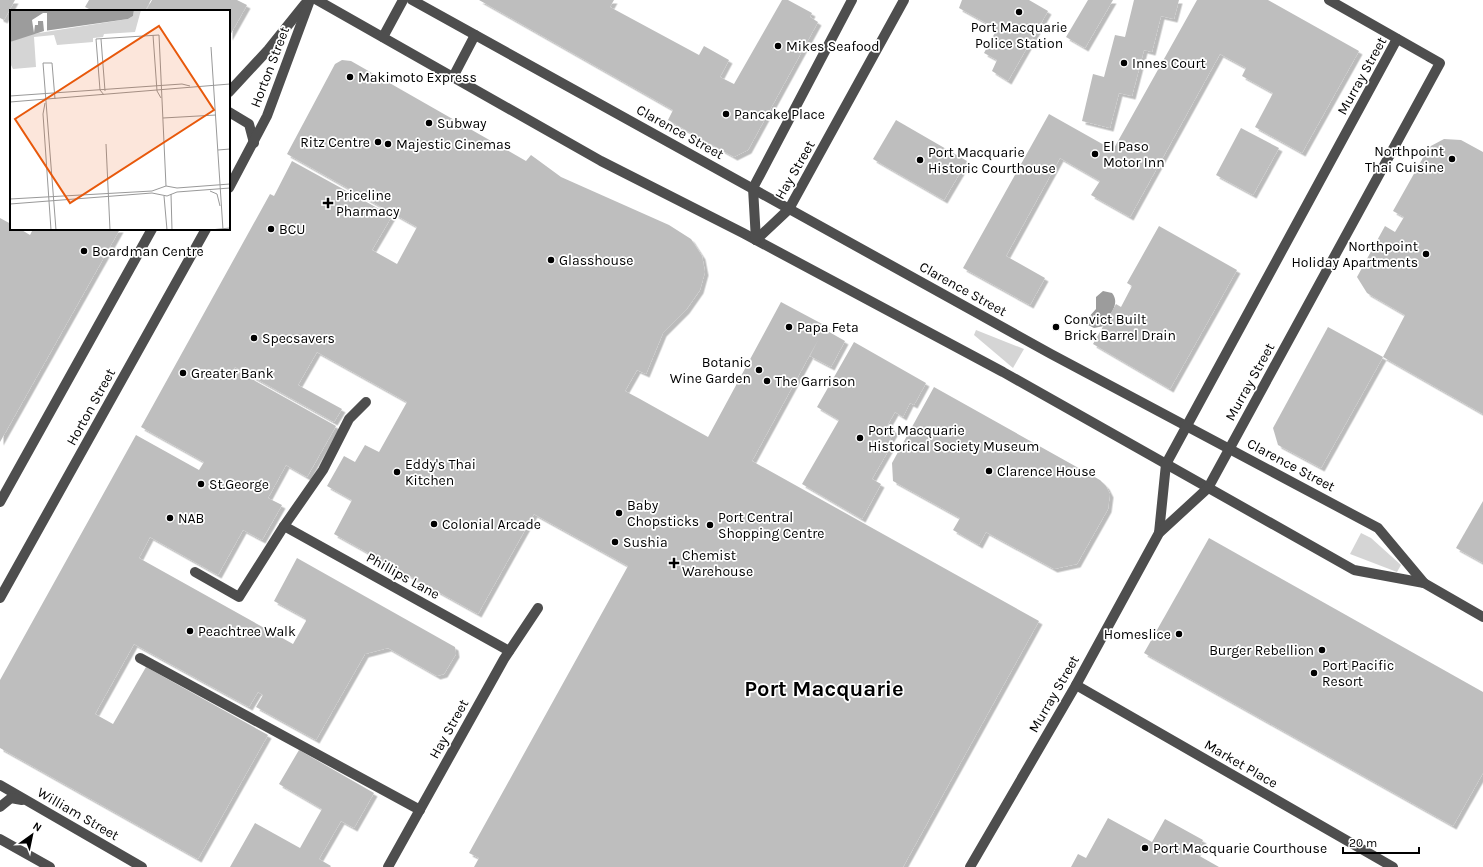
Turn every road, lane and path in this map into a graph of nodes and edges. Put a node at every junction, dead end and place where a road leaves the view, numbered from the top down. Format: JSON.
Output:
{"nodes":[{"id":1,"x":310,"y":0,"type":"edge"},
{"id":2,"x":317,"y":0,"type":"edge"},
{"id":3,"x":403,"y":0,"type":"edge"},
{"id":4,"x":412,"y":0,"type":"edge"},
{"id":5,"x":852,"y":0,"type":"edge"},
{"id":6,"x":904,"y":0,"type":"edge"},
{"id":7,"x":1329,"y":0,"type":"edge"},
{"id":8,"x":475,"y":35,"type":"junction"},
{"id":9,"x":383,"y":37,"type":"junction"},
{"id":10,"x":1397,"y":39,"type":"junction"},
{"id":11,"x":452,"y":77,"type":"junction"},
{"id":12,"x":230,"y":91,"type":"edge"},
{"id":13,"x":230,"y":113,"type":"edge"},
{"id":14,"x":254,"y":143,"type":"junction"},
{"id":15,"x":230,"y":186,"type":"edge"},
{"id":16,"x":753,"y":188,"type":"junction"},
{"id":17,"x":789,"y":209,"type":"junction"},
{"id":18,"x":151,"y":230,"type":"edge"},
{"id":19,"x":205,"y":230,"type":"edge"},
{"id":20,"x":756,"y":240,"type":"junction"},
{"id":21,"x":366,"y":402,"type":"dead end"},
{"id":22,"x":1186,"y":426,"type":"junction"},
{"id":23,"x":1230,"y":449,"type":"junction"},
{"id":24,"x":1166,"y":464,"type":"junction"},
{"id":25,"x":1208,"y":488,"type":"junction"},
{"id":26,"x":0,"y":502,"type":"edge"},
{"id":27,"x":284,"y":526,"type":"junction"},
{"id":28,"x":1159,"y":533,"type":"junction"},
{"id":29,"x":195,"y":572,"type":"dead end"},
{"id":30,"x":1424,"y":583,"type":"junction"},
{"id":31,"x":0,"y":598,"type":"edge"},
{"id":32,"x":538,"y":608,"type":"dead end"},
{"id":33,"x":1483,"y":617,"type":"edge"},
{"id":34,"x":509,"y":651,"type":"junction"},
{"id":35,"x":140,"y":658,"type":"dead end"},
{"id":36,"x":1076,"y":685,"type":"junction"},
{"id":37,"x":0,"y":785,"type":"edge"},
{"id":38,"x":28,"y":801,"type":"junction"},
{"id":39,"x":0,"y":807,"type":"edge"},
{"id":40,"x":420,"y":810,"type":"junction"},
{"id":41,"x":0,"y":830,"type":"edge"},
{"id":42,"x":3,"y":840,"type":"edge"},
{"id":43,"x":50,"y":867,"type":"edge"},
{"id":44,"x":142,"y":867,"type":"edge"},
{"id":45,"x":388,"y":867,"type":"edge"},
{"id":46,"x":970,"y":867,"type":"edge"},
{"id":47,"x":1393,"y":867,"type":"edge"}],
"edges":[{"from":1,"to":12,"type":"street","name":"Horton Street"},
{"from":1,"to":14,"type":"street","name":"Horton Street"},
{"from":2,"to":9,"type":"street","name":"Clarence Street"},
{"from":3,"to":9,"type":"street"},
{"from":4,"to":8,"type":"street","name":"Clarence Street"},
{"from":5,"to":16,"type":"street","name":"Hay Street"},
{"from":6,"to":17,"type":"street","name":"Hay Street"},
{"from":7,"to":10,"type":"street"},
{"from":8,"to":11,"type":"street"},
{"from":8,"to":16,"type":"street","name":"Clarence Street"},
{"from":9,"to":11,"type":"street","name":"Clarence Street"},
{"from":10,"to":22,"type":"street","name":"Murray Street"},
{"from":10,"to":23,"type":"street","name":"Murray Street"},
{"from":11,"to":20,"type":"street","name":"Clarence Street"},
{"from":13,"to":14,"type":"street","name":"Horton Street"},
{"from":14,"to":15,"type":"street","name":"Horton Street"},
{"from":16,"to":17,"type":"street","name":"Clarence Street"},
{"from":16,"to":20,"type":"street","name":"Hay Street"},
{"from":17,"to":20,"type":"street","name":"Hay Street"},
{"from":17,"to":22,"type":"street","name":"Clarence Street"},
{"from":18,"to":26,"type":"street"},
{"from":19,"to":31,"type":"street","name":"Horton Street"},
{"from":20,"to":24,"type":"street","name":"Clarence Street"},
{"from":21,"to":27,"type":"street"},
{"from":22,"to":23,"type":"street","name":"Clarence Street"},
{"from":22,"to":24,"type":"street","name":"Murray Street"},
{"from":23,"to":25,"type":"street","name":"Murray Street"},
{"from":23,"to":30,"type":"street","name":"Clarence Street"},
{"from":24,"to":25,"type":"street","name":"Clarence Street"},
{"from":24,"to":28,"type":"street","name":"Murray Street"},
{"from":25,"to":28,"type":"street","name":"Murray Street"},
{"from":25,"to":30,"type":"street","name":"Clarence Street"},
{"from":27,"to":29,"type":"street"},
{"from":27,"to":34,"type":"street","name":"Phillips Lane"},
{"from":28,"to":36,"type":"street","name":"Murray Street"},
{"from":30,"to":33,"type":"street","name":"Clarence Street"},
{"from":32,"to":34,"type":"street","name":"Hay Street"},
{"from":34,"to":40,"type":"street","name":"Hay Street"},
{"from":35,"to":40,"type":"street"},
{"from":36,"to":46,"type":"street","name":"Murray Street"},
{"from":36,"to":47,"type":"street","name":"Market Place"},
{"from":37,"to":38,"type":"street","name":"William Street"},
{"from":38,"to":39,"type":"street"},
{"from":38,"to":44,"type":"street","name":"William Street"},
{"from":40,"to":45,"type":"street","name":"Hay Street"},
{"from":41,"to":42,"type":"street"},
{"from":42,"to":43,"type":"street"}]}
